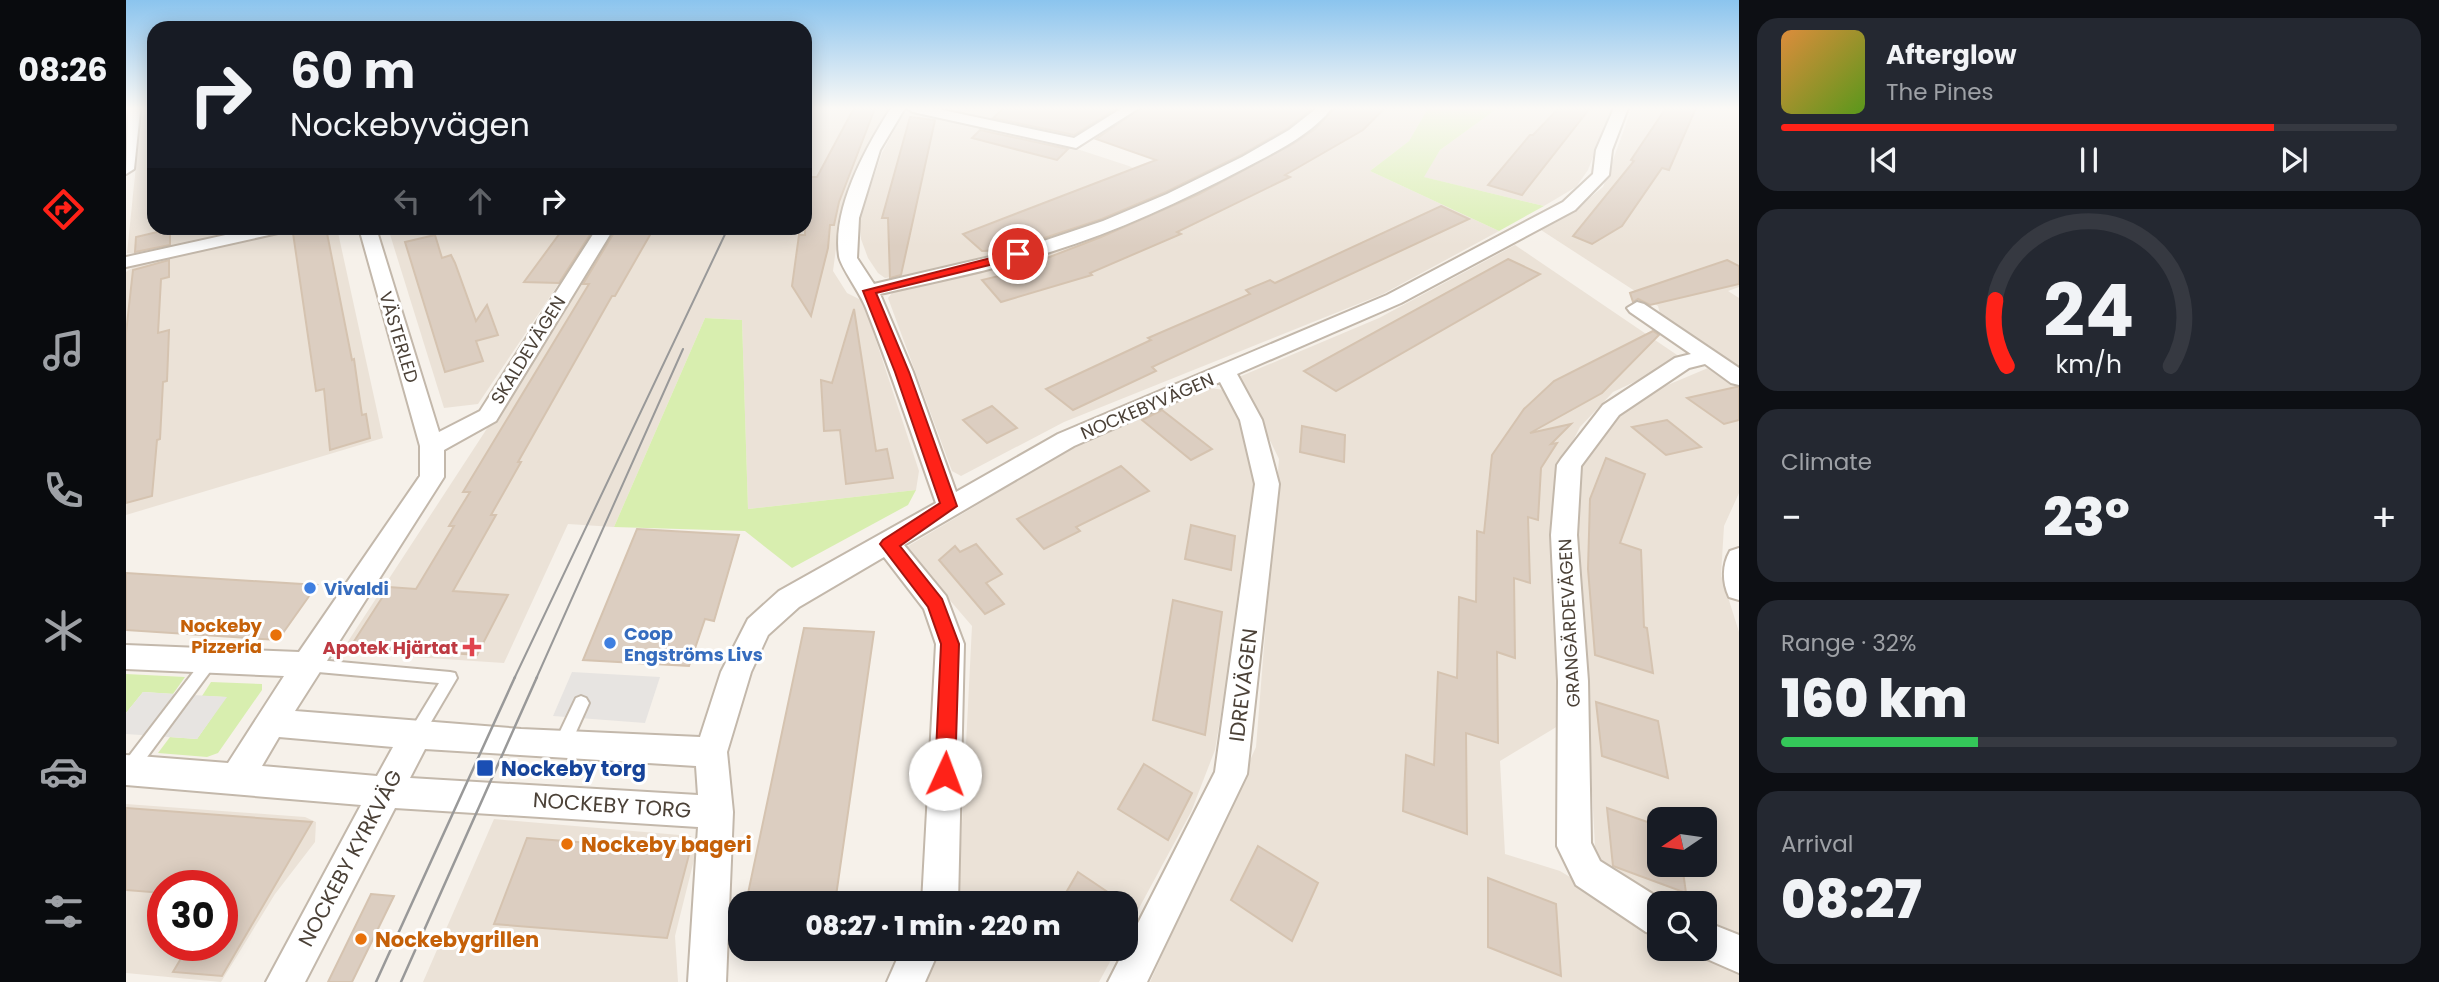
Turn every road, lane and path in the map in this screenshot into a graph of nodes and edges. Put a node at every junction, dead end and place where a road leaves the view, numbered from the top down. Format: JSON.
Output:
{"nodes":[{"id":1,"x":871,"y":154,"type":"edge"},
{"id":2,"x":1259,"y":154,"type":"edge"},
{"id":3,"x":1604,"y":154,"type":"edge"},
{"id":4,"x":246,"y":235,"type":"edge"},
{"id":5,"x":369,"y":235,"type":"edge"},
{"id":6,"x":602,"y":235,"type":"edge"},
{"id":7,"x":126,"y":261,"type":"edge"},
{"id":8,"x":869,"y":291,"type":"junction"},
{"id":9,"x":1637,"y":309,"type":"dead end"},
{"id":10,"x":1708,"y":357,"type":"junction"},
{"id":11,"x":1226,"y":373,"type":"junction"},
{"id":12,"x":1739,"y":378,"type":"edge"},
{"id":13,"x":432,"y":446,"type":"junction"},
{"id":14,"x":949,"y":506,"type":"junction"},
{"id":15,"x":889,"y":544,"type":"junction"},
{"id":16,"x":1739,"y":558,"type":"edge"},
{"id":17,"x":1739,"y":589,"type":"edge"},
{"id":18,"x":126,"y":657,"type":"edge"},
{"id":19,"x":210,"y":661,"type":"junction"},
{"id":20,"x":307,"y":665,"type":"junction"},
{"id":21,"x":581,"y":703,"type":"dead end"},
{"id":22,"x":272,"y":723,"type":"junction"},
{"id":23,"x":416,"y":735,"type":"junction"},
{"id":24,"x":562,"y":746,"type":"junction"},
{"id":25,"x":711,"y":752,"type":"junction"},
{"id":26,"x":127,"y":770,"type":"edge"},
{"id":27,"x":236,"y":779,"type":"junction"},
{"id":28,"x":386,"y":792,"type":"junction"},
{"id":29,"x":716,"y":812,"type":"junction"},
{"id":30,"x":940,"y":891,"type":"edge"},
{"id":31,"x":1647,"y":911,"type":"edge"},
{"id":32,"x":1717,"y":945,"type":"edge"},
{"id":33,"x":1739,"y":954,"type":"edge"},
{"id":34,"x":916,"y":961,"type":"edge"},
{"id":35,"x":285,"y":982,"type":"edge"},
{"id":36,"x":707,"y":982,"type":"edge"},
{"id":37,"x":906,"y":982,"type":"edge"},
{"id":38,"x":1127,"y":982,"type":"edge"}],
"edges":[{"from":1,"to":8,"type":"street"},
{"from":2,"to":8,"type":"street"},
{"from":3,"to":11,"type":"street","name":"NOCKEBYVÄGEN"},
{"from":4,"to":7,"type":"street"},
{"from":5,"to":13,"type":"street","name":"VÄSTERLED"},
{"from":6,"to":13,"type":"street","name":"SKALDEVÄGEN"},
{"from":8,"to":14,"type":"street"},
{"from":9,"to":10,"type":"street"},
{"from":10,"to":12,"type":"street"},
{"from":10,"to":31,"type":"street","name":"GRANGÄRDEVÄGEN"},
{"from":11,"to":14,"type":"street","name":"NOCKEBYVÄGEN"},
{"from":11,"to":38,"type":"street","name":"IDREVÄGEN"},
{"from":13,"to":20,"type":"street"},
{"from":14,"to":15,"type":"street","name":"NOCKEBYVÄGEN"},
{"from":15,"to":25,"type":"street","name":"NOCKEBYVÄGEN"},
{"from":15,"to":30,"type":"street"},
{"from":16,"to":17,"type":"street"},
{"from":18,"to":19,"type":"street"},
{"from":19,"to":20,"type":"street"},
{"from":19,"to":26,"type":"lane"},
{"from":20,"to":22,"type":"street"},
{"from":20,"to":23,"type":"lane"},
{"from":21,"to":24,"type":"lane"},
{"from":22,"to":23,"type":"street"},
{"from":22,"to":27,"type":"street"},
{"from":23,"to":24,"type":"street"},
{"from":23,"to":28,"type":"street","name":"NOCKEBY KYRKVÄG"},
{"from":24,"to":25,"type":"street"},
{"from":25,"to":29,"type":"street","name":"NOCKEBY TORG"},
{"from":26,"to":27,"type":"street","name":"NOCKEBY TORG"},
{"from":27,"to":28,"type":"street","name":"NOCKEBY TORG"},
{"from":28,"to":29,"type":"street","name":"NOCKEBY TORG"},
{"from":28,"to":35,"type":"street","name":"NOCKEBY KYRKVÄG"},
{"from":29,"to":36,"type":"street"},
{"from":32,"to":33,"type":"street"},
{"from":34,"to":37,"type":"street"}]}
